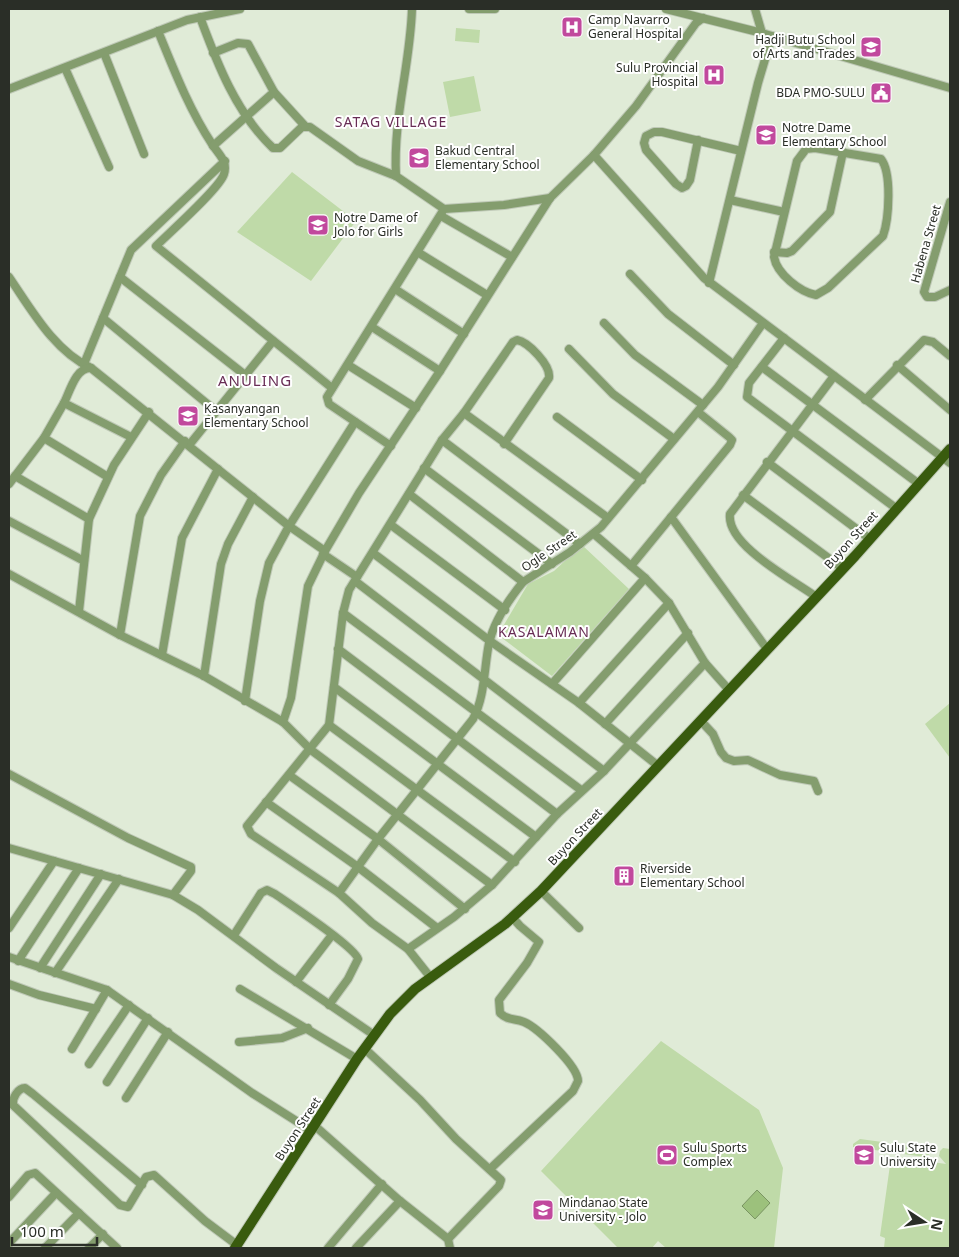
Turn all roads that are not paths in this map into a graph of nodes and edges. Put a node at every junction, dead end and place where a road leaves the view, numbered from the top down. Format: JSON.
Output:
{"nodes":[{"id":1,"x":240,"y":9,"type":"edge"},
{"id":2,"x":412,"y":9,"type":"edge"},
{"id":3,"x":469,"y":9,"type":"edge"},
{"id":4,"x":495,"y":9,"type":"edge"},
{"id":5,"x":666,"y":9,"type":"edge"},
{"id":6,"x":755,"y":9,"type":"edge"},
{"id":7,"x":200,"y":17,"type":"junction"},
{"id":8,"x":703,"y":18,"type":"junction"},
{"id":9,"x":158,"y":32,"type":"junction"},
{"id":10,"x":762,"y":33,"type":"junction"},
{"id":11,"x":772,"y":36,"type":"junction"},
{"id":12,"x":104,"y":53,"type":"junction"},
{"id":13,"x":213,"y":53,"type":"junction"},
{"id":14,"x":65,"y":68,"type":"junction"},
{"id":15,"x":950,"y":88,"type":"edge"},
{"id":16,"x":9,"y":89,"type":"edge"},
{"id":17,"x":274,"y":92,"type":"junction"},
{"id":18,"x":246,"y":116,"type":"junction"},
{"id":19,"x":305,"y":126,"type":"junction"},
{"id":20,"x":698,"y":140,"type":"junction"},
{"id":21,"x":213,"y":146,"type":"junction"},
{"id":22,"x":741,"y":151,"type":"junction"},
{"id":23,"x":843,"y":152,"type":"junction"},
{"id":24,"x":144,"y":154,"type":"dead end"},
{"id":25,"x":594,"y":154,"type":"junction"},
{"id":26,"x":225,"y":161,"type":"junction"},
{"id":27,"x":109,"y":167,"type":"dead end"},
{"id":28,"x":396,"y":176,"type":"junction"},
{"id":29,"x":550,"y":198,"type":"junction"},
{"id":30,"x":730,"y":200,"type":"junction"},
{"id":31,"x":950,"y":202,"type":"edge"},
{"id":32,"x":784,"y":212,"type":"junction"},
{"id":33,"x":442,"y":213,"type":"junction"},
{"id":34,"x":774,"y":252,"type":"junction"},
{"id":35,"x":419,"y":253,"type":"junction"},
{"id":36,"x":512,"y":257,"type":"junction"},
{"id":37,"x":630,"y":274,"type":"dead end"},
{"id":38,"x":9,"y":277,"type":"edge"},
{"id":39,"x":120,"y":277,"type":"junction"},
{"id":40,"x":709,"y":282,"type":"junction"},
{"id":41,"x":395,"y":289,"type":"junction"},
{"id":42,"x":950,"y":290,"type":"edge"},
{"id":43,"x":487,"y":295,"type":"junction"},
{"id":44,"x":103,"y":318,"type":"junction"},
{"id":45,"x":604,"y":323,"type":"dead end"},
{"id":46,"x":763,"y":323,"type":"junction"},
{"id":47,"x":372,"y":327,"type":"junction"},
{"id":48,"x":464,"y":334,"type":"junction"},
{"id":49,"x":784,"y":338,"type":"junction"},
{"id":50,"x":273,"y":341,"type":"junction"},
{"id":51,"x":569,"y":349,"type":"dead end"},
{"id":52,"x":950,"y":356,"type":"edge"},
{"id":53,"x":348,"y":365,"type":"junction"},
{"id":54,"x":734,"y":365,"type":"junction"},
{"id":55,"x":897,"y":365,"type":"junction"},
{"id":56,"x":88,"y":366,"type":"junction"},
{"id":57,"x":762,"y":367,"type":"junction"},
{"id":58,"x":440,"y":371,"type":"junction"},
{"id":59,"x":245,"y":375,"type":"junction"},
{"id":60,"x":834,"y":376,"type":"junction"},
{"id":61,"x":332,"y":388,"type":"junction"},
{"id":62,"x":865,"y":400,"type":"junction"},
{"id":63,"x":64,"y":403,"type":"junction"},
{"id":64,"x":812,"y":404,"type":"junction"},
{"id":65,"x":703,"y":405,"type":"junction"},
{"id":66,"x":416,"y":408,"type":"junction"},
{"id":67,"x":950,"y":410,"type":"edge"},
{"id":68,"x":216,"y":411,"type":"junction"},
{"id":69,"x":149,"y":412,"type":"junction"},
{"id":70,"x":698,"y":412,"type":"junction"},
{"id":71,"x":464,"y":413,"type":"junction"},
{"id":72,"x":556,"y":417,"type":"dead end"},
{"id":73,"x":355,"y":422,"type":"junction"},
{"id":74,"x":791,"y":431,"type":"junction"},
{"id":75,"x":131,"y":437,"type":"junction"},
{"id":76,"x":44,"y":438,"type":"junction"},
{"id":77,"x":674,"y":439,"type":"junction"},
{"id":78,"x":442,"y":440,"type":"junction"},
{"id":79,"x":187,"y":442,"type":"junction"},
{"id":80,"x":504,"y":444,"type":"junction"},
{"id":81,"x":391,"y":446,"type":"junction"},
{"id":82,"x":950,"y":449,"type":"edge"},
{"id":83,"x":947,"y":460,"type":"edge"},
{"id":84,"x":768,"y":462,"type":"junction"},
{"id":85,"x":424,"y":468,"type":"junction"},
{"id":86,"x":218,"y":469,"type":"junction"},
{"id":87,"x":15,"y":476,"type":"junction"},
{"id":88,"x":108,"y":477,"type":"junction"},
{"id":89,"x":642,"y":480,"type":"junction"},
{"id":90,"x":9,"y":484,"type":"edge"},
{"id":91,"x":919,"y":484,"type":"junction"},
{"id":92,"x":409,"y":494,"type":"junction"},
{"id":93,"x":743,"y":495,"type":"junction"},
{"id":94,"x":253,"y":497,"type":"junction"},
{"id":95,"x":897,"y":509,"type":"junction"},
{"id":96,"x":671,"y":517,"type":"junction"},
{"id":97,"x":608,"y":518,"type":"junction"},
{"id":98,"x":89,"y":519,"type":"junction"},
{"id":99,"x":9,"y":521,"type":"edge"},
{"id":100,"x":391,"y":525,"type":"junction"},
{"id":101,"x":289,"y":526,"type":"junction"},
{"id":102,"x":594,"y":534,"type":"junction"},
{"id":103,"x":870,"y":539,"type":"junction"},
{"id":104,"x":580,"y":544,"type":"junction"},
{"id":105,"x":324,"y":552,"type":"junction"},
{"id":106,"x":373,"y":553,"type":"junction"},
{"id":107,"x":84,"y":561,"type":"junction"},
{"id":108,"x":552,"y":564,"type":"junction"},
{"id":109,"x":631,"y":566,"type":"junction"},
{"id":110,"x":842,"y":568,"type":"junction"},
{"id":111,"x":9,"y":574,"type":"edge"},
{"id":112,"x":645,"y":578,"type":"junction"},
{"id":113,"x":356,"y":579,"type":"junction"},
{"id":114,"x":523,"y":582,"type":"junction"},
{"id":115,"x":815,"y":596,"type":"junction"},
{"id":116,"x":669,"y":603,"type":"junction"},
{"id":117,"x":504,"y":610,"type":"junction"},
{"id":118,"x":79,"y":611,"type":"junction"},
{"id":119,"x":343,"y":613,"type":"junction"},
{"id":120,"x":688,"y":633,"type":"junction"},
{"id":121,"x":120,"y":634,"type":"junction"},
{"id":122,"x":490,"y":641,"type":"junction"},
{"id":123,"x":338,"y":649,"type":"junction"},
{"id":124,"x":768,"y":649,"type":"junction"},
{"id":125,"x":162,"y":655,"type":"junction"},
{"id":126,"x":705,"y":664,"type":"junction"},
{"id":127,"x":204,"y":676,"type":"junction"},
{"id":128,"x":483,"y":677,"type":"junction"},
{"id":129,"x":552,"y":684,"type":"junction"},
{"id":130,"x":334,"y":688,"type":"junction"},
{"id":131,"x":729,"y":690,"type":"junction"},
{"id":132,"x":245,"y":700,"type":"junction"},
{"id":133,"x":579,"y":703,"type":"junction"},
{"id":134,"x":477,"y":712,"type":"junction"},
{"id":135,"x":701,"y":721,"type":"junction"},
{"id":136,"x":283,"y":722,"type":"junction"},
{"id":137,"x":605,"y":724,"type":"junction"},
{"id":138,"x":329,"y":725,"type":"junction"},
{"id":139,"x":456,"y":740,"type":"junction"},
{"id":140,"x":630,"y":743,"type":"junction"},
{"id":141,"x":310,"y":750,"type":"junction"},
{"id":142,"x":436,"y":765,"type":"junction"},
{"id":143,"x":657,"y":765,"type":"junction"},
{"id":144,"x":604,"y":771,"type":"junction"},
{"id":145,"x":9,"y":774,"type":"edge"},
{"id":146,"x":289,"y":775,"type":"junction"},
{"id":147,"x":581,"y":790,"type":"junction"},
{"id":148,"x":417,"y":791,"type":"junction"},
{"id":149,"x":818,"y":791,"type":"dead end"},
{"id":150,"x":266,"y":802,"type":"junction"},
{"id":151,"x":557,"y":814,"type":"junction"},
{"id":152,"x":398,"y":817,"type":"junction"},
{"id":153,"x":536,"y":837,"type":"junction"},
{"id":154,"x":378,"y":839,"type":"junction"},
{"id":155,"x":9,"y":848,"type":"edge"},
{"id":156,"x":54,"y":860,"type":"junction"},
{"id":157,"x":515,"y":862,"type":"junction"},
{"id":158,"x":358,"y":867,"type":"junction"},
{"id":159,"x":79,"y":868,"type":"junction"},
{"id":160,"x":101,"y":874,"type":"junction"},
{"id":161,"x":119,"y":879,"type":"junction"},
{"id":162,"x":492,"y":885,"type":"junction"},
{"id":163,"x":541,"y":891,"type":"junction"},
{"id":164,"x":339,"y":893,"type":"junction"},
{"id":165,"x":173,"y":895,"type":"junction"},
{"id":166,"x":465,"y":909,"type":"junction"},
{"id":167,"x":512,"y":917,"type":"junction"},
{"id":168,"x":9,"y":928,"type":"edge"},
{"id":169,"x":437,"y":928,"type":"junction"},
{"id":170,"x":579,"y":928,"type":"dead end"},
{"id":171,"x":332,"y":935,"type":"junction"},
{"id":172,"x":234,"y":936,"type":"junction"},
{"id":173,"x":408,"y":949,"type":"junction"},
{"id":174,"x":9,"y":957,"type":"edge"},
{"id":175,"x":18,"y":960,"type":"junction"},
{"id":176,"x":40,"y":968,"type":"junction"},
{"id":177,"x":55,"y":973,"type":"junction"},
{"id":178,"x":431,"y":978,"type":"junction"},
{"id":179,"x":296,"y":982,"type":"junction"},
{"id":180,"x":9,"y":984,"type":"edge"},
{"id":181,"x":240,"y":989,"type":"dead end"},
{"id":182,"x":107,"y":990,"type":"junction"},
{"id":183,"x":129,"y":1005,"type":"junction"},
{"id":184,"x":329,"y":1005,"type":"junction"},
{"id":185,"x":96,"y":1010,"type":"junction"},
{"id":186,"x":148,"y":1018,"type":"junction"},
{"id":187,"x":308,"y":1028,"type":"junction"},
{"id":188,"x":168,"y":1032,"type":"junction"},
{"id":189,"x":374,"y":1035,"type":"junction"},
{"id":190,"x":239,"y":1042,"type":"dead end"},
{"id":191,"x":72,"y":1049,"type":"dead end"},
{"id":192,"x":365,"y":1049,"type":"junction"},
{"id":193,"x":357,"y":1060,"type":"junction"},
{"id":194,"x":89,"y":1064,"type":"dead end"},
{"id":195,"x":107,"y":1082,"type":"dead end"},
{"id":196,"x":126,"y":1098,"type":"dead end"},
{"id":197,"x":314,"y":1129,"type":"junction"},
{"id":198,"x":490,"y":1169,"type":"junction"},
{"id":199,"x":382,"y":1184,"type":"junction"},
{"id":200,"x":142,"y":1185,"type":"junction"},
{"id":201,"x":56,"y":1193,"type":"junction"},
{"id":202,"x":9,"y":1197,"type":"edge"},
{"id":203,"x":400,"y":1201,"type":"junction"},
{"id":204,"x":79,"y":1213,"type":"junction"},
{"id":205,"x":102,"y":1234,"type":"junction"},
{"id":206,"x":448,"y":1240,"type":"junction"},
{"id":207,"x":9,"y":1243,"type":"edge"},
{"id":208,"x":236,"y":1246,"type":"edge"},
{"id":209,"x":45,"y":1248,"type":"edge"},
{"id":210,"x":89,"y":1248,"type":"edge"},
{"id":211,"x":117,"y":1248,"type":"edge"},
{"id":212,"x":328,"y":1248,"type":"edge"},
{"id":213,"x":356,"y":1248,"type":"edge"},
{"id":214,"x":450,"y":1248,"type":"edge"}],
"edges":[{"from":1,"to":7,"type":"street"},
{"from":2,"to":28,"type":"street"},
{"from":3,"to":4,"type":"street"},
{"from":5,"to":8,"type":"street"},
{"from":6,"to":10,"type":"street"},
{"from":7,"to":9,"type":"street"},
{"from":7,"to":13,"type":"street"},
{"from":8,"to":10,"type":"street"},
{"from":8,"to":25,"type":"street"},
{"from":9,"to":12,"type":"street"},
{"from":9,"to":21,"type":"street"},
{"from":10,"to":11,"type":"street"},
{"from":11,"to":15,"type":"street"},
{"from":11,"to":22,"type":"street"},
{"from":12,"to":14,"type":"street"},
{"from":12,"to":24,"type":"street"},
{"from":13,"to":17,"type":"street"},
{"from":13,"to":18,"type":"street"},
{"from":14,"to":16,"type":"street"},
{"from":14,"to":27,"type":"street"},
{"from":17,"to":18,"type":"street"},
{"from":17,"to":19,"type":"street"},
{"from":18,"to":19,"type":"street"},
{"from":18,"to":21,"type":"street"},
{"from":19,"to":28,"type":"street"},
{"from":20,"to":20,"type":"street"},
{"from":20,"to":22,"type":"street"},
{"from":21,"to":26,"type":"street"},
{"from":22,"to":30,"type":"street"},
{"from":23,"to":32,"type":"street"},
{"from":23,"to":34,"type":"street"},
{"from":23,"to":34,"type":"street"},
{"from":25,"to":29,"type":"street"},
{"from":25,"to":40,"type":"street"},
{"from":26,"to":39,"type":"street"},
{"from":26,"to":50,"type":"street"},
{"from":28,"to":33,"type":"street"},
{"from":29,"to":33,"type":"street"},
{"from":29,"to":36,"type":"street"},
{"from":30,"to":32,"type":"street"},
{"from":30,"to":40,"type":"street"},
{"from":31,"to":42,"type":"street","name":"Habena Street"},
{"from":32,"to":34,"type":"street"},
{"from":33,"to":35,"type":"street"},
{"from":33,"to":36,"type":"street"},
{"from":35,"to":41,"type":"street"},
{"from":35,"to":43,"type":"street"},
{"from":36,"to":43,"type":"street"},
{"from":37,"to":54,"type":"street"},
{"from":38,"to":56,"type":"street"},
{"from":39,"to":44,"type":"street"},
{"from":39,"to":59,"type":"street"},
{"from":40,"to":46,"type":"street"},
{"from":41,"to":47,"type":"street"},
{"from":41,"to":48,"type":"street"},
{"from":43,"to":48,"type":"street"},
{"from":44,"to":56,"type":"street"},
{"from":44,"to":68,"type":"street"},
{"from":45,"to":65,"type":"street"},
{"from":46,"to":49,"type":"street"},
{"from":46,"to":54,"type":"street","name":"Ogle Street"},
{"from":47,"to":53,"type":"street"},
{"from":47,"to":58,"type":"street"},
{"from":48,"to":58,"type":"street"},
{"from":49,"to":57,"type":"street"},
{"from":49,"to":60,"type":"street"},
{"from":50,"to":59,"type":"street"},
{"from":50,"to":61,"type":"street"},
{"from":51,"to":77,"type":"street"},
{"from":52,"to":55,"type":"street"},
{"from":53,"to":61,"type":"street"},
{"from":53,"to":66,"type":"street"},
{"from":54,"to":65,"type":"street","name":"Ogle Street"},
{"from":55,"to":62,"type":"street"},
{"from":55,"to":67,"type":"street"},
{"from":56,"to":63,"type":"street"},
{"from":56,"to":69,"type":"street"},
{"from":57,"to":64,"type":"street"},
{"from":57,"to":74,"type":"street"},
{"from":58,"to":66,"type":"street"},
{"from":59,"to":68,"type":"street"},
{"from":60,"to":62,"type":"street"},
{"from":60,"to":64,"type":"street"},
{"from":61,"to":73,"type":"street"},
{"from":62,"to":83,"type":"street"},
{"from":63,"to":75,"type":"street"},
{"from":63,"to":76,"type":"street"},
{"from":64,"to":74,"type":"street"},
{"from":64,"to":91,"type":"street"},
{"from":65,"to":70,"type":"street","name":"Ogle Street"},
{"from":66,"to":81,"type":"street"},
{"from":68,"to":79,"type":"street"},
{"from":69,"to":75,"type":"street"},
{"from":69,"to":79,"type":"street"},
{"from":70,"to":77,"type":"street","name":"Ogle Street"},
{"from":70,"to":96,"type":"street"},
{"from":71,"to":78,"type":"street"},
{"from":71,"to":80,"type":"street"},
{"from":71,"to":80,"type":"street"},
{"from":72,"to":89,"type":"street"},
{"from":73,"to":81,"type":"street"},
{"from":73,"to":101,"type":"street"},
{"from":74,"to":84,"type":"street"},
{"from":74,"to":95,"type":"street"},
{"from":75,"to":88,"type":"street"},
{"from":76,"to":87,"type":"street"},
{"from":76,"to":88,"type":"street"},
{"from":77,"to":89,"type":"street","name":"Ogle Street"},
{"from":78,"to":85,"type":"street"},
{"from":78,"to":104,"type":"street"},
{"from":79,"to":86,"type":"street"},
{"from":79,"to":121,"type":"street"},
{"from":80,"to":97,"type":"street"},
{"from":81,"to":105,"type":"street"},
{"from":82,"to":83,"type":"main road","name":"Buyon Street"},
{"from":83,"to":91,"type":"main road","name":"Buyon Street"},
{"from":84,"to":93,"type":"street"},
{"from":84,"to":103,"type":"street"},
{"from":85,"to":92,"type":"street"},
{"from":85,"to":108,"type":"street"},
{"from":86,"to":94,"type":"street"},
{"from":86,"to":125,"type":"street"},
{"from":87,"to":90,"type":"street"},
{"from":87,"to":98,"type":"street"},
{"from":88,"to":98,"type":"street"},
{"from":89,"to":97,"type":"street","name":"Ogle Street"},
{"from":91,"to":95,"type":"main road","name":"Buyon Street"},
{"from":92,"to":100,"type":"street"},
{"from":92,"to":114,"type":"street"},
{"from":93,"to":110,"type":"street"},
{"from":93,"to":115,"type":"street"},
{"from":94,"to":101,"type":"street"},
{"from":94,"to":127,"type":"street"},
{"from":95,"to":103,"type":"main road","name":"Buyon Street"},
{"from":96,"to":109,"type":"street"},
{"from":96,"to":124,"type":"street"},
{"from":97,"to":102,"type":"street","name":"Ogle Street"},
{"from":98,"to":107,"type":"street"},
{"from":99,"to":107,"type":"street"},
{"from":100,"to":106,"type":"street"},
{"from":100,"to":117,"type":"street"},
{"from":101,"to":105,"type":"street"},
{"from":101,"to":132,"type":"street"},
{"from":102,"to":104,"type":"street","name":"Ogle Street"},
{"from":102,"to":109,"type":"street"},
{"from":103,"to":110,"type":"main road","name":"Buyon Street"},
{"from":104,"to":108,"type":"street","name":"Ogle Street"},
{"from":105,"to":113,"type":"street"},
{"from":105,"to":136,"type":"street"},
{"from":106,"to":113,"type":"street"},
{"from":106,"to":122,"type":"street"},
{"from":107,"to":118,"type":"street"},
{"from":108,"to":114,"type":"street","name":"Ogle Street"},
{"from":109,"to":112,"type":"street"},
{"from":110,"to":115,"type":"main road","name":"Buyon Street"},
{"from":111,"to":118,"type":"street"},
{"from":112,"to":116,"type":"street"},
{"from":112,"to":129,"type":"street"},
{"from":113,"to":119,"type":"street"},
{"from":113,"to":128,"type":"street"},
{"from":114,"to":117,"type":"street","name":"Ogle Street"},
{"from":115,"to":124,"type":"main road","name":"Buyon Street"},
{"from":116,"to":120,"type":"street"},
{"from":116,"to":133,"type":"street"},
{"from":117,"to":122,"type":"street","name":"Ogle Street"},
{"from":118,"to":121,"type":"street"},
{"from":119,"to":123,"type":"street"},
{"from":119,"to":134,"type":"street"},
{"from":120,"to":126,"type":"street"},
{"from":120,"to":137,"type":"street"},
{"from":121,"to":125,"type":"street"},
{"from":122,"to":128,"type":"street","name":"Ogle Street"},
{"from":122,"to":129,"type":"street"},
{"from":123,"to":130,"type":"street"},
{"from":123,"to":139,"type":"street"},
{"from":124,"to":131,"type":"main road","name":"Buyon Street"},
{"from":125,"to":127,"type":"street"},
{"from":126,"to":131,"type":"street"},
{"from":126,"to":140,"type":"street"},
{"from":127,"to":132,"type":"street"},
{"from":128,"to":134,"type":"street","name":"Ogle Street"},
{"from":128,"to":144,"type":"street"},
{"from":129,"to":133,"type":"street"},
{"from":130,"to":138,"type":"street"},
{"from":130,"to":142,"type":"street"},
{"from":131,"to":135,"type":"main road","name":"Buyon Street"},
{"from":132,"to":136,"type":"street"},
{"from":133,"to":137,"type":"street"},
{"from":134,"to":139,"type":"street","name":"Ogle Street"},
{"from":134,"to":147,"type":"street"},
{"from":135,"to":143,"type":"main road","name":"Buyon Street"},
{"from":135,"to":149,"type":"street"},
{"from":136,"to":141,"type":"street"},
{"from":137,"to":140,"type":"street"},
{"from":138,"to":141,"type":"street"},
{"from":138,"to":148,"type":"street"},
{"from":139,"to":142,"type":"street","name":"Ogle Street"},
{"from":139,"to":151,"type":"street"},
{"from":140,"to":143,"type":"street"},
{"from":140,"to":144,"type":"street"},
{"from":141,"to":146,"type":"street"},
{"from":141,"to":152,"type":"street"},
{"from":142,"to":148,"type":"street","name":"Ogle Street"},
{"from":142,"to":153,"type":"street"},
{"from":143,"to":163,"type":"main road","name":"Buyon Street"},
{"from":144,"to":147,"type":"street"},
{"from":145,"to":165,"type":"street"},
{"from":146,"to":150,"type":"street"},
{"from":146,"to":154,"type":"street"},
{"from":147,"to":151,"type":"street"},
{"from":148,"to":152,"type":"street","name":"Ogle Street"},
{"from":148,"to":157,"type":"street"},
{"from":150,"to":158,"type":"street"},
{"from":150,"to":164,"type":"street"},
{"from":151,"to":153,"type":"street"},
{"from":152,"to":154,"type":"street","name":"Ogle Street"},
{"from":152,"to":162,"type":"street"},
{"from":153,"to":157,"type":"street"},
{"from":154,"to":158,"type":"street","name":"Ogle Street"},
{"from":154,"to":166,"type":"street"},
{"from":155,"to":156,"type":"street"},
{"from":156,"to":159,"type":"street"},
{"from":156,"to":168,"type":"street"},
{"from":157,"to":162,"type":"street"},
{"from":158,"to":164,"type":"street","name":"Ogle Street"},
{"from":158,"to":169,"type":"street"},
{"from":159,"to":160,"type":"street"},
{"from":159,"to":175,"type":"street"},
{"from":160,"to":161,"type":"street"},
{"from":160,"to":176,"type":"street"},
{"from":161,"to":165,"type":"street"},
{"from":161,"to":177,"type":"street"},
{"from":162,"to":166,"type":"street"},
{"from":163,"to":167,"type":"main road","name":"Buyon Street"},
{"from":163,"to":170,"type":"street"},
{"from":164,"to":173,"type":"street"},
{"from":165,"to":172,"type":"street"},
{"from":166,"to":169,"type":"street"},
{"from":167,"to":178,"type":"main road","name":"Buyon Street"},
{"from":167,"to":198,"type":"street"},
{"from":169,"to":173,"type":"street"},
{"from":171,"to":172,"type":"street"},
{"from":171,"to":179,"type":"street"},
{"from":171,"to":184,"type":"street"},
{"from":172,"to":179,"type":"street"},
{"from":173,"to":178,"type":"street"},
{"from":174,"to":175,"type":"street"},
{"from":175,"to":176,"type":"street"},
{"from":176,"to":177,"type":"street"},
{"from":177,"to":182,"type":"street"},
{"from":178,"to":189,"type":"main road","name":"Buyon Street"},
{"from":179,"to":184,"type":"street"},
{"from":180,"to":185,"type":"street"},
{"from":181,"to":187,"type":"street"},
{"from":182,"to":183,"type":"street"},
{"from":182,"to":185,"type":"street"},
{"from":183,"to":186,"type":"street"},
{"from":183,"to":194,"type":"street"},
{"from":184,"to":189,"type":"street"},
{"from":185,"to":191,"type":"street"},
{"from":186,"to":188,"type":"street"},
{"from":186,"to":195,"type":"street"},
{"from":187,"to":190,"type":"street"},
{"from":187,"to":193,"type":"street"},
{"from":188,"to":196,"type":"street"},
{"from":188,"to":197,"type":"street"},
{"from":189,"to":192,"type":"main road","name":"Buyon Street"},
{"from":192,"to":193,"type":"main road","name":"Buyon Street"},
{"from":192,"to":198,"type":"street"},
{"from":193,"to":197,"type":"main road","name":"Buyon Street"},
{"from":197,"to":199,"type":"street"},
{"from":197,"to":208,"type":"main road","name":"Buyon Street"},
{"from":198,"to":206,"type":"street"},
{"from":199,"to":203,"type":"street"},
{"from":199,"to":212,"type":"street"},
{"from":200,"to":200,"type":"street"},
{"from":200,"to":208,"type":"street"},
{"from":201,"to":202,"type":"street"},
{"from":201,"to":204,"type":"street"},
{"from":201,"to":207,"type":"street"},
{"from":203,"to":206,"type":"street"},
{"from":203,"to":213,"type":"street"},
{"from":204,"to":205,"type":"street"},
{"from":204,"to":209,"type":"street"},
{"from":205,"to":210,"type":"street"},
{"from":205,"to":211,"type":"street"},
{"from":206,"to":214,"type":"street"}]}
